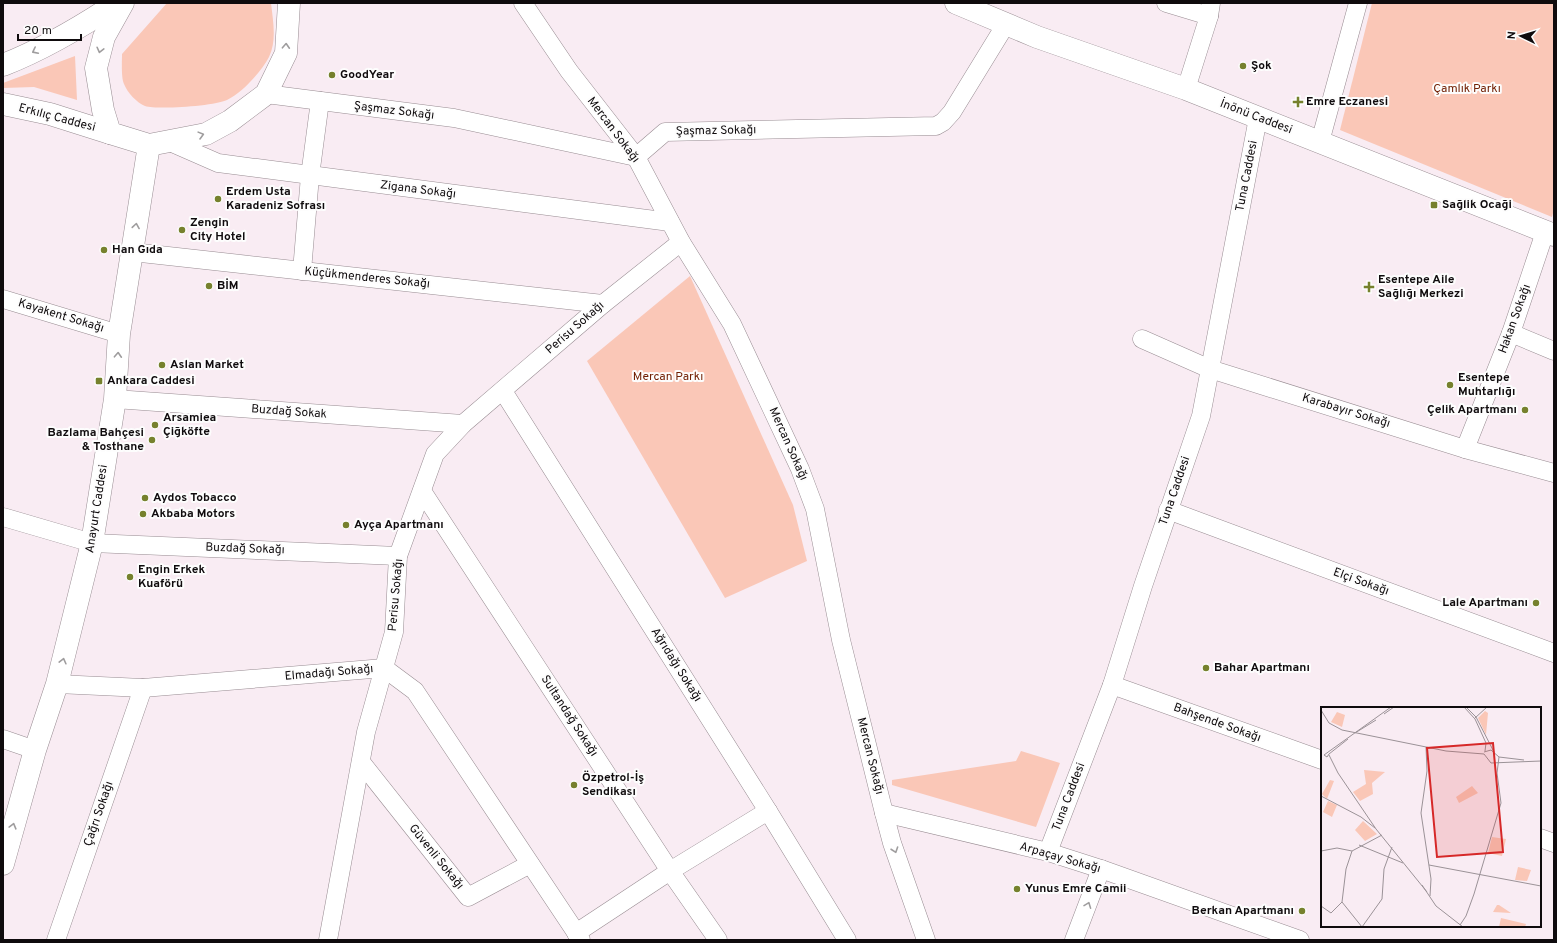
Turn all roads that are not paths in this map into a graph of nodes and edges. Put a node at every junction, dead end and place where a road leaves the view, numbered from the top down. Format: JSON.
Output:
{"nodes":[{"id":1,"x":117,"y":3,"type":"edge"},
{"id":2,"x":123,"y":3,"type":"edge"},
{"id":3,"x":289,"y":3,"type":"edge"},
{"id":4,"x":523,"y":3,"type":"edge"},
{"id":5,"x":956,"y":3,"type":"edge"},
{"id":6,"x":1166,"y":3,"type":"edge"},
{"id":7,"x":1358,"y":3,"type":"edge"},
{"id":8,"x":1210,"y":10,"type":"edge"},
{"id":9,"x":1006,"y":24,"type":"junction"},
{"id":10,"x":3,"y":65,"type":"edge"},
{"id":11,"x":1186,"y":89,"type":"junction"},
{"id":12,"x":266,"y":94,"type":"junction"},
{"id":13,"x":320,"y":101,"type":"junction"},
{"id":14,"x":3,"y":104,"type":"edge"},
{"id":15,"x":1258,"y":118,"type":"junction"},
{"id":16,"x":110,"y":133,"type":"junction"},
{"id":17,"x":1320,"y":142,"type":"junction"},
{"id":18,"x":160,"y":144,"type":"junction"},
{"id":19,"x":636,"y":157,"type":"junction"},
{"id":20,"x":310,"y":176,"type":"junction"},
{"id":21,"x":670,"y":222,"type":"junction"},
{"id":22,"x":1550,"y":234,"type":"edge"},
{"id":23,"x":680,"y":242,"type":"junction"},
{"id":24,"x":132,"y":252,"type":"junction"},
{"id":25,"x":302,"y":271,"type":"junction"},
{"id":26,"x":3,"y":299,"type":"edge"},
{"id":27,"x":603,"y":304,"type":"junction"},
{"id":28,"x":1511,"y":333,"type":"junction"},
{"id":29,"x":119,"y":334,"type":"junction"},
{"id":30,"x":1142,"y":338,"type":"dead end"},
{"id":31,"x":1554,"y":351,"type":"edge"},
{"id":32,"x":1210,"y":369,"type":"junction"},
{"id":33,"x":503,"y":391,"type":"junction"},
{"id":34,"x":115,"y":399,"type":"junction"},
{"id":35,"x":463,"y":424,"type":"junction"},
{"id":36,"x":1465,"y":449,"type":"junction"},
{"id":37,"x":1554,"y":473,"type":"edge"},
{"id":38,"x":422,"y":491,"type":"junction"},
{"id":39,"x":1168,"y":510,"type":"junction"},
{"id":40,"x":3,"y":517,"type":"edge"},
{"id":41,"x":92,"y":543,"type":"junction"},
{"id":42,"x":398,"y":556,"type":"junction"},
{"id":43,"x":1554,"y":653,"type":"edge"},
{"id":44,"x":384,"y":668,"type":"junction"},
{"id":45,"x":57,"y":684,"type":"junction"},
{"id":46,"x":1112,"y":685,"type":"junction"},
{"id":47,"x":143,"y":688,"type":"junction"},
{"id":48,"x":3,"y":739,"type":"edge"},
{"id":49,"x":35,"y":750,"type":"junction"},
{"id":50,"x":1321,"y":760,"type":"edge"},
{"id":51,"x":361,"y":762,"type":"junction"},
{"id":52,"x":768,"y":811,"type":"junction"},
{"id":53,"x":884,"y":813,"type":"junction"},
{"id":54,"x":1541,"y":838,"type":"edge"},
{"id":55,"x":1554,"y":843,"type":"edge"},
{"id":56,"x":1048,"y":852,"type":"junction"},
{"id":57,"x":3,"y":864,"type":"edge"},
{"id":58,"x":530,"y":864,"type":"junction"},
{"id":59,"x":1101,"y":869,"type":"junction"},
{"id":60,"x":670,"y":871,"type":"junction"},
{"id":61,"x":579,"y":936,"type":"edge"},
{"id":62,"x":56,"y":940,"type":"edge"},
{"id":63,"x":328,"y":940,"type":"edge"},
{"id":64,"x":718,"y":940,"type":"edge"},
{"id":65,"x":847,"y":940,"type":"edge"},
{"id":66,"x":926,"y":940,"type":"edge"},
{"id":67,"x":1074,"y":940,"type":"edge"},
{"id":68,"x":1300,"y":940,"type":"edge"}],
"edges":[{"from":1,"to":10,"type":"street","one_way":true},
{"from":2,"to":16,"type":"street","name":"Erkılıç Caddesi","one_way":true},
{"from":12,"to":3,"type":"street","name":"Erkılıç Caddesi","one_way":true},
{"from":4,"to":19,"type":"street","name":"Mercan Sokağı"},
{"from":5,"to":9,"type":"street","name":"İnönü Caddesi"},
{"from":6,"to":8,"type":"street"},
{"from":7,"to":17,"type":"street"},
{"from":8,"to":11,"type":"street"},
{"from":9,"to":11,"type":"street","name":"İnönü Caddesi"},
{"from":9,"to":19,"type":"street","name":"Şaşmaz Sokağı"},
{"from":11,"to":15,"type":"street","name":"İnönü Caddesi"},
{"from":12,"to":13,"type":"street","name":"Şaşmaz Sokağı"},
{"from":18,"to":12,"type":"street","name":"Erkılıç Caddesi","one_way":true},
{"from":13,"to":19,"type":"street","name":"Şaşmaz Sokağı"},
{"from":13,"to":20,"type":"street"},
{"from":14,"to":16,"type":"street","name":"Erkılıç Caddesi"},
{"from":15,"to":17,"type":"street","name":"İnönü Caddesi"},
{"from":15,"to":32,"type":"street","name":"Tuna Caddesi"},
{"from":16,"to":18,"type":"street","name":"Erkılıç Caddesi"},
{"from":17,"to":22,"type":"street","name":"İnönü Caddesi"},
{"from":18,"to":20,"type":"street","name":"Zigana Sokağı"},
{"from":24,"to":18,"type":"street","name":"Anayurt Caddesi","one_way":true},
{"from":19,"to":21,"type":"street","name":"Mercan Sokağı"},
{"from":20,"to":21,"type":"street","name":"Zigana Sokağı"},
{"from":20,"to":25,"type":"street"},
{"from":21,"to":23,"type":"street","name":"Mercan Sokağı"},
{"from":22,"to":28,"type":"street","name":"Hakan Sokağı"},
{"from":23,"to":27,"type":"street","name":"Perisu Sokağı"},
{"from":23,"to":53,"type":"street","name":"Mercan Sokağı"},
{"from":24,"to":25,"type":"street","name":"Küçükmenderes Sokağı"},
{"from":24,"to":29,"type":"street","name":"Anayurt Caddesi"},
{"from":25,"to":27,"type":"street","name":"Küçükmenderes Sokağı"},
{"from":26,"to":29,"type":"street","name":"Kayakent Sokağı"},
{"from":27,"to":33,"type":"street","name":"Perisu Sokağı"},
{"from":28,"to":31,"type":"street"},
{"from":28,"to":36,"type":"street","name":"Hakan Sokağı"},
{"from":34,"to":29,"type":"street","name":"Anayurt Caddesi","one_way":true},
{"from":30,"to":32,"type":"street","name":"Karabayır Sokağı"},
{"from":32,"to":36,"type":"street","name":"Karabayır Sokağı"},
{"from":32,"to":39,"type":"street","name":"Tuna Caddesi"},
{"from":33,"to":35,"type":"street","name":"Perisu Sokağı"},
{"from":33,"to":52,"type":"street","name":"Ağrıdağı Sokağı"},
{"from":34,"to":35,"type":"street","name":"Buzdağ Sokak"},
{"from":34,"to":41,"type":"street","name":"Anayurt Caddesi"},
{"from":35,"to":38,"type":"street","name":"Perisu Sokağı"},
{"from":36,"to":37,"type":"street","name":"Karabayır Sokağı"},
{"from":38,"to":42,"type":"street","name":"Perisu Sokağı"},
{"from":38,"to":60,"type":"street","name":"Sultandağ Sokağı"},
{"from":39,"to":43,"type":"street","name":"Elçi Sokağı"},
{"from":39,"to":46,"type":"street","name":"Tuna Caddesi"},
{"from":40,"to":41,"type":"street","name":"Buzdağ Sokağı"},
{"from":41,"to":42,"type":"street","name":"Buzdağ Sokağı"},
{"from":45,"to":41,"type":"street","name":"Anayurt Caddesi","one_way":true},
{"from":42,"to":44,"type":"street","name":"Perisu Sokağı"},
{"from":44,"to":47,"type":"street","name":"Elmadağı Sokağı"},
{"from":44,"to":51,"type":"street","name":"Perisu Sokağı"},
{"from":44,"to":58,"type":"street","name":"Elmadağı Sokağı"},
{"from":45,"to":47,"type":"street","name":"Elmadağı Sokağı"},
{"from":45,"to":49,"type":"street","name":"Anayurt Caddesi"},
{"from":46,"to":50,"type":"street","name":"Bahşende Sokağı"},
{"from":46,"to":56,"type":"street","name":"Tuna Caddesi"},
{"from":47,"to":62,"type":"street","name":"Çağrı Sokağı"},
{"from":48,"to":49,"type":"street"},
{"from":57,"to":49,"type":"street","name":"Anayurt Caddesi","one_way":true},
{"from":51,"to":58,"type":"street","name":"Güvenli Sokağı"},
{"from":51,"to":63,"type":"street","name":"Perisu Sokağı"},
{"from":52,"to":60,"type":"street"},
{"from":52,"to":65,"type":"street","name":"Ağrıdağı Sokağı"},
{"from":53,"to":56,"type":"street","name":"Arpaçay Sokağı"},
{"from":53,"to":66,"type":"street","name":"Mercan Sokağı","one_way":true},
{"from":54,"to":55,"type":"street"},
{"from":56,"to":59,"type":"street","name":"Arpaçay Sokağı"},
{"from":58,"to":61,"type":"street","name":"Elmadağı Sokağı"},
{"from":67,"to":59,"type":"street","one_way":true},
{"from":59,"to":68,"type":"street","name":"Arpaçay Sokağı"},
{"from":60,"to":61,"type":"street"},
{"from":60,"to":64,"type":"street","name":"Sultandağ Sokağı"}]}
